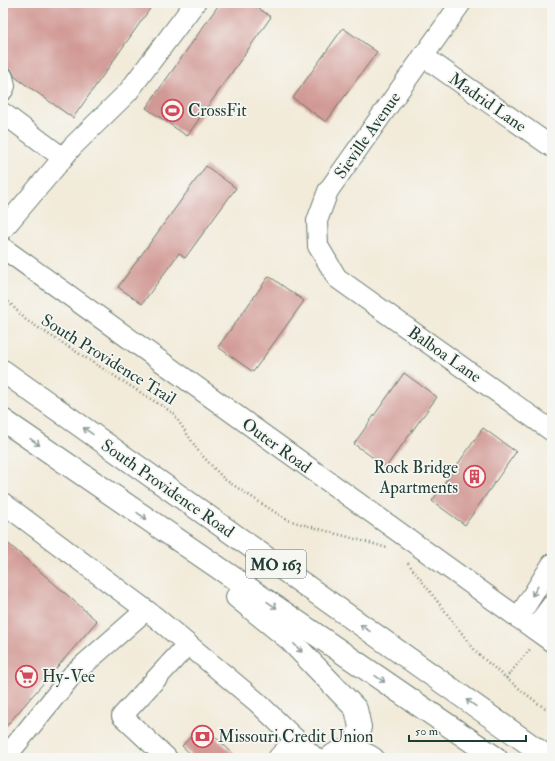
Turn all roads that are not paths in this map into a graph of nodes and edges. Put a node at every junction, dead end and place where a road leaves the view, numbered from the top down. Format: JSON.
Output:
{"nodes":[{"id":1,"x":195,"y":3,"type":"edge"},
{"id":2,"x":461,"y":3,"type":"edge"},
{"id":3,"x":423,"y":56,"type":"junction"},
{"id":4,"x":3,"y":77,"type":"edge"},
{"id":5,"x":3,"y":90,"type":"edge"},
{"id":6,"x":3,"y":113,"type":"edge"},
{"id":7,"x":552,"y":147,"type":"edge"},
{"id":8,"x":63,"y":158,"type":"junction"},
{"id":9,"x":3,"y":230,"type":"edge"},
{"id":10,"x":3,"y":248,"type":"edge"},
{"id":11,"x":337,"y":278,"type":"joint"},
{"id":12,"x":3,"y":371,"type":"edge"},
{"id":13,"x":3,"y":420,"type":"edge"},
{"id":14,"x":552,"y":430,"type":"edge"},
{"id":15,"x":3,"y":503,"type":"edge"},
{"id":16,"x":187,"y":547,"type":"junction"},
{"id":17,"x":552,"y":564,"type":"edge"},
{"id":18,"x":552,"y":605,"type":"edge"},
{"id":19,"x":146,"y":610,"type":"junction"},
{"id":20,"x":526,"y":623,"type":"junction"},
{"id":21,"x":552,"y":642,"type":"edge"},
{"id":22,"x":188,"y":644,"type":"junction"},
{"id":23,"x":296,"y":739,"type":"junction"},
{"id":24,"x":354,"y":750,"type":"junction"},
{"id":25,"x":5,"y":758,"type":"edge"},
{"id":26,"x":167,"y":758,"type":"edge"},
{"id":27,"x":278,"y":758,"type":"edge"},
{"id":28,"x":315,"y":758,"type":"edge"},
{"id":29,"x":328,"y":758,"type":"edge"},
{"id":30,"x":374,"y":758,"type":"edge"},
{"id":31,"x":496,"y":758,"type":"edge"},
{"id":32,"x":548,"y":758,"type":"edge"}],
"edges":[{"from":1,"to":8,"type":"street"},
{"from":2,"to":3,"type":"street","name":"Sieville Avenue"},
{"from":3,"to":7,"type":"street","name":"Madrid Lane"},
{"from":3,"to":11,"type":"street","name":"Sieville Avenue"},
{"from":4,"to":5,"type":"street"},
{"from":6,"to":8,"type":"street"},
{"from":8,"to":9,"type":"street"},
{"from":10,"to":20,"type":"street","name":"Outer Road"},
{"from":11,"to":14,"type":"street","name":"Balboa Lane"},
{"from":32,"to":12,"type":"main road","name":"South Providence Road","number":"MO 163","one_way":true},
{"from":13,"to":16,"type":"main road","number":"MO 163","one_way":true},
{"from":15,"to":19,"type":"street"},
{"from":16,"to":24,"type":"main road","one_way":true},
{"from":16,"to":31,"type":"main road","number":"MO 163","one_way":true},
{"from":17,"to":20,"type":"street","one_way":true},
{"from":18,"to":20,"type":"street"},
{"from":19,"to":22,"type":"street"},
{"from":19,"to":25,"type":"street"},
{"from":20,"to":21,"type":"street","name":"Outer Road"},
{"from":22,"to":23,"type":"street"},
{"from":22,"to":26,"type":"street"},
{"from":23,"to":27,"type":"street"},
{"from":23,"to":28,"type":"street"},
{"from":24,"to":29,"type":"street"},
{"from":24,"to":30,"type":"street"}]}
